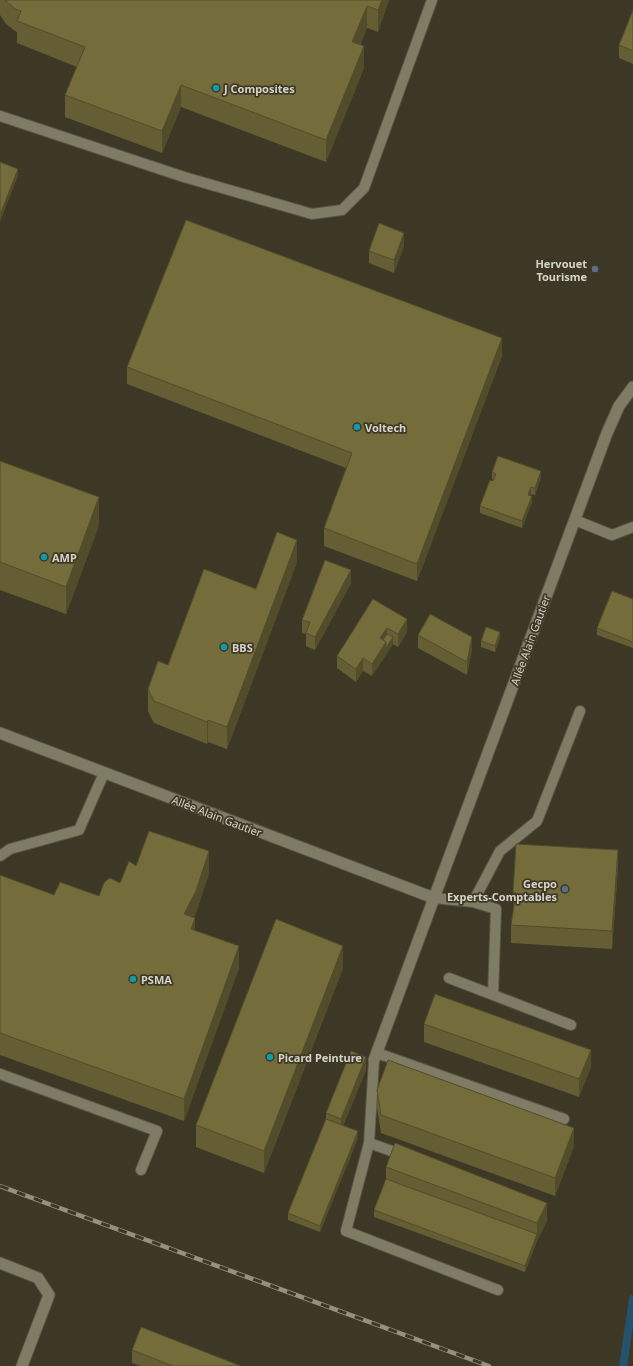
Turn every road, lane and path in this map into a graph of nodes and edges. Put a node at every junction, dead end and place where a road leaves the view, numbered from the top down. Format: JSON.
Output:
{"nodes":[{"id":1,"x":432,"y":0,"type":"edge"},
{"id":2,"x":0,"y":116,"type":"edge"},
{"id":3,"x":633,"y":387,"type":"edge"},
{"id":4,"x":575,"y":520,"type":"junction"},
{"id":5,"x":633,"y":527,"type":"edge"},
{"id":6,"x":580,"y":711,"type":"dead end"},
{"id":7,"x":0,"y":733,"type":"edge"},
{"id":8,"x":104,"y":773,"type":"junction"},
{"id":9,"x":0,"y":856,"type":"edge"},
{"id":10,"x":434,"y":898,"type":"junction"},
{"id":11,"x":472,"y":902,"type":"junction"},
{"id":12,"x":449,"y":978,"type":"dead end"},
{"id":13,"x":493,"y":995,"type":"junction"},
{"id":14,"x":571,"y":1025,"type":"dead end"},
{"id":15,"x":375,"y":1056,"type":"junction"},
{"id":16,"x":0,"y":1074,"type":"edge"},
{"id":17,"x":564,"y":1119,"type":"dead end"},
{"id":18,"x":369,"y":1142,"type":"junction"},
{"id":19,"x":413,"y":1159,"type":"edge"},
{"id":20,"x":141,"y":1170,"type":"dead end"},
{"id":21,"x":0,"y":1263,"type":"edge"},
{"id":22,"x":498,"y":1290,"type":"dead end"},
{"id":23,"x":22,"y":1366,"type":"edge"}],
"edges":[{"from":1,"to":2,"type":"lane"},
{"from":3,"to":4,"type":"street","name":"Allée Alain Gautier"},
{"from":4,"to":5,"type":"lane"},
{"from":4,"to":10,"type":"street","name":"Allée Alain Gautier"},
{"from":6,"to":11,"type":"lane"},
{"from":7,"to":8,"type":"street","name":"Allée Alain Gautier"},
{"from":8,"to":9,"type":"lane"},
{"from":8,"to":10,"type":"street","name":"Allée Alain Gautier"},
{"from":10,"to":11,"type":"lane"},
{"from":10,"to":15,"type":"street","name":"Allée Alain Gautier"},
{"from":11,"to":13,"type":"lane"},
{"from":12,"to":13,"type":"lane"},
{"from":13,"to":14,"type":"lane"},
{"from":15,"to":17,"type":"lane"},
{"from":15,"to":18,"type":"lane"},
{"from":16,"to":20,"type":"lane"},
{"from":18,"to":19,"type":"lane"},
{"from":18,"to":22,"type":"lane"},
{"from":21,"to":23,"type":"street"}]}
